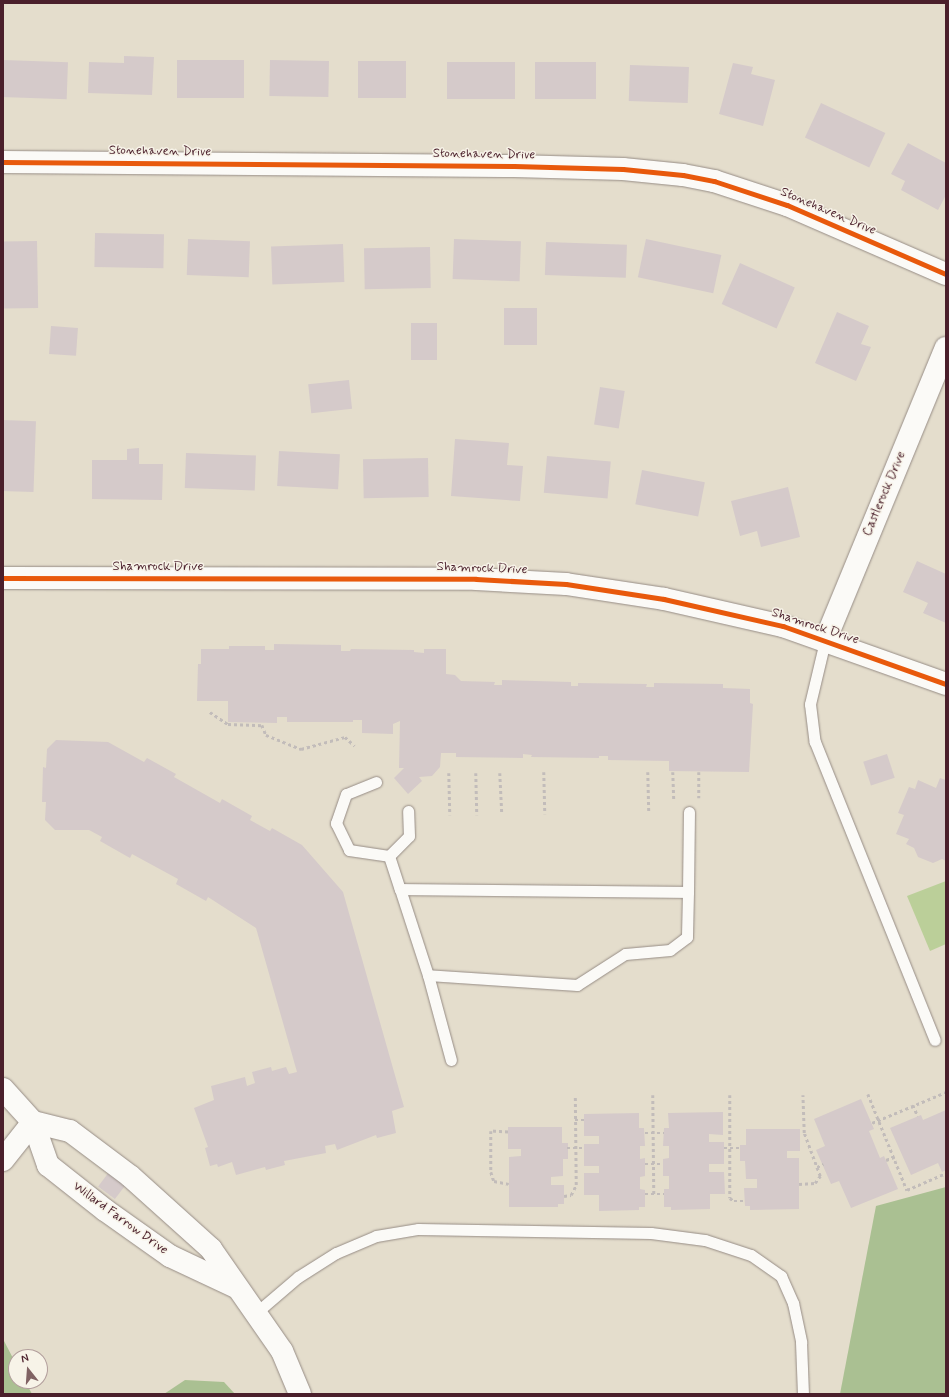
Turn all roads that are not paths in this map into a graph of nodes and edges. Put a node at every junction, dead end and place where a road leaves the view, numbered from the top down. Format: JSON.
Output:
{"nodes":[{"id":1,"x":3,"y":162,"type":"edge"},
{"id":2,"x":946,"y":274,"type":"edge"},
{"id":3,"x":946,"y":348,"type":"edge"},
{"id":4,"x":3,"y":578,"type":"edge"},
{"id":5,"x":825,"y":641,"type":"junction"},
{"id":6,"x":946,"y":684,"type":"edge"},
{"id":7,"x":376,"y":782,"type":"dead end"},
{"id":8,"x":408,"y":811,"type":"dead end"},
{"id":9,"x":689,"y":812,"type":"dead end"},
{"id":10,"x":389,"y":856,"type":"junction"},
{"id":11,"x":400,"y":889,"type":"junction"},
{"id":12,"x":688,"y":892,"type":"junction"},
{"id":13,"x":428,"y":975,"type":"junction"},
{"id":14,"x":935,"y":1040,"type":"dead end"},
{"id":15,"x":451,"y":1060,"type":"dead end"},
{"id":16,"x":3,"y":1089,"type":"edge"},
{"id":17,"x":34,"y":1122,"type":"junction"},
{"id":18,"x":3,"y":1160,"type":"edge"},
{"id":19,"x":236,"y":1287,"type":"junction"},
{"id":20,"x":257,"y":1312,"type":"junction"},
{"id":21,"x":300,"y":1394,"type":"edge"},
{"id":22,"x":803,"y":1394,"type":"edge"}],
"edges":[{"from":1,"to":2,"type":"street","name":"Stonehaven Drive"},
{"from":3,"to":5,"type":"street","name":"Castlerock Drive"},
{"from":4,"to":5,"type":"street","name":"Shamrock Drive"},
{"from":5,"to":6,"type":"street","name":"Shamrock Drive"},
{"from":5,"to":14,"type":"lane"},
{"from":7,"to":10,"type":"lane"},
{"from":8,"to":10,"type":"lane"},
{"from":9,"to":12,"type":"lane"},
{"from":10,"to":11,"type":"lane"},
{"from":11,"to":12,"type":"lane"},
{"from":11,"to":13,"type":"lane"},
{"from":12,"to":13,"type":"lane"},
{"from":13,"to":15,"type":"lane"},
{"from":16,"to":17,"type":"street","name":"Willard Farrow Drive"},
{"from":17,"to":18,"type":"street"},
{"from":17,"to":19,"type":"street","name":"Willard Farrow Drive"},
{"from":17,"to":19,"type":"street","name":"Willard Farrow Drive"},
{"from":19,"to":20,"type":"street","name":"Willard Farrow Drive"},
{"from":20,"to":21,"type":"street","name":"Willard Farrow Drive"},
{"from":20,"to":22,"type":"lane"}]}
